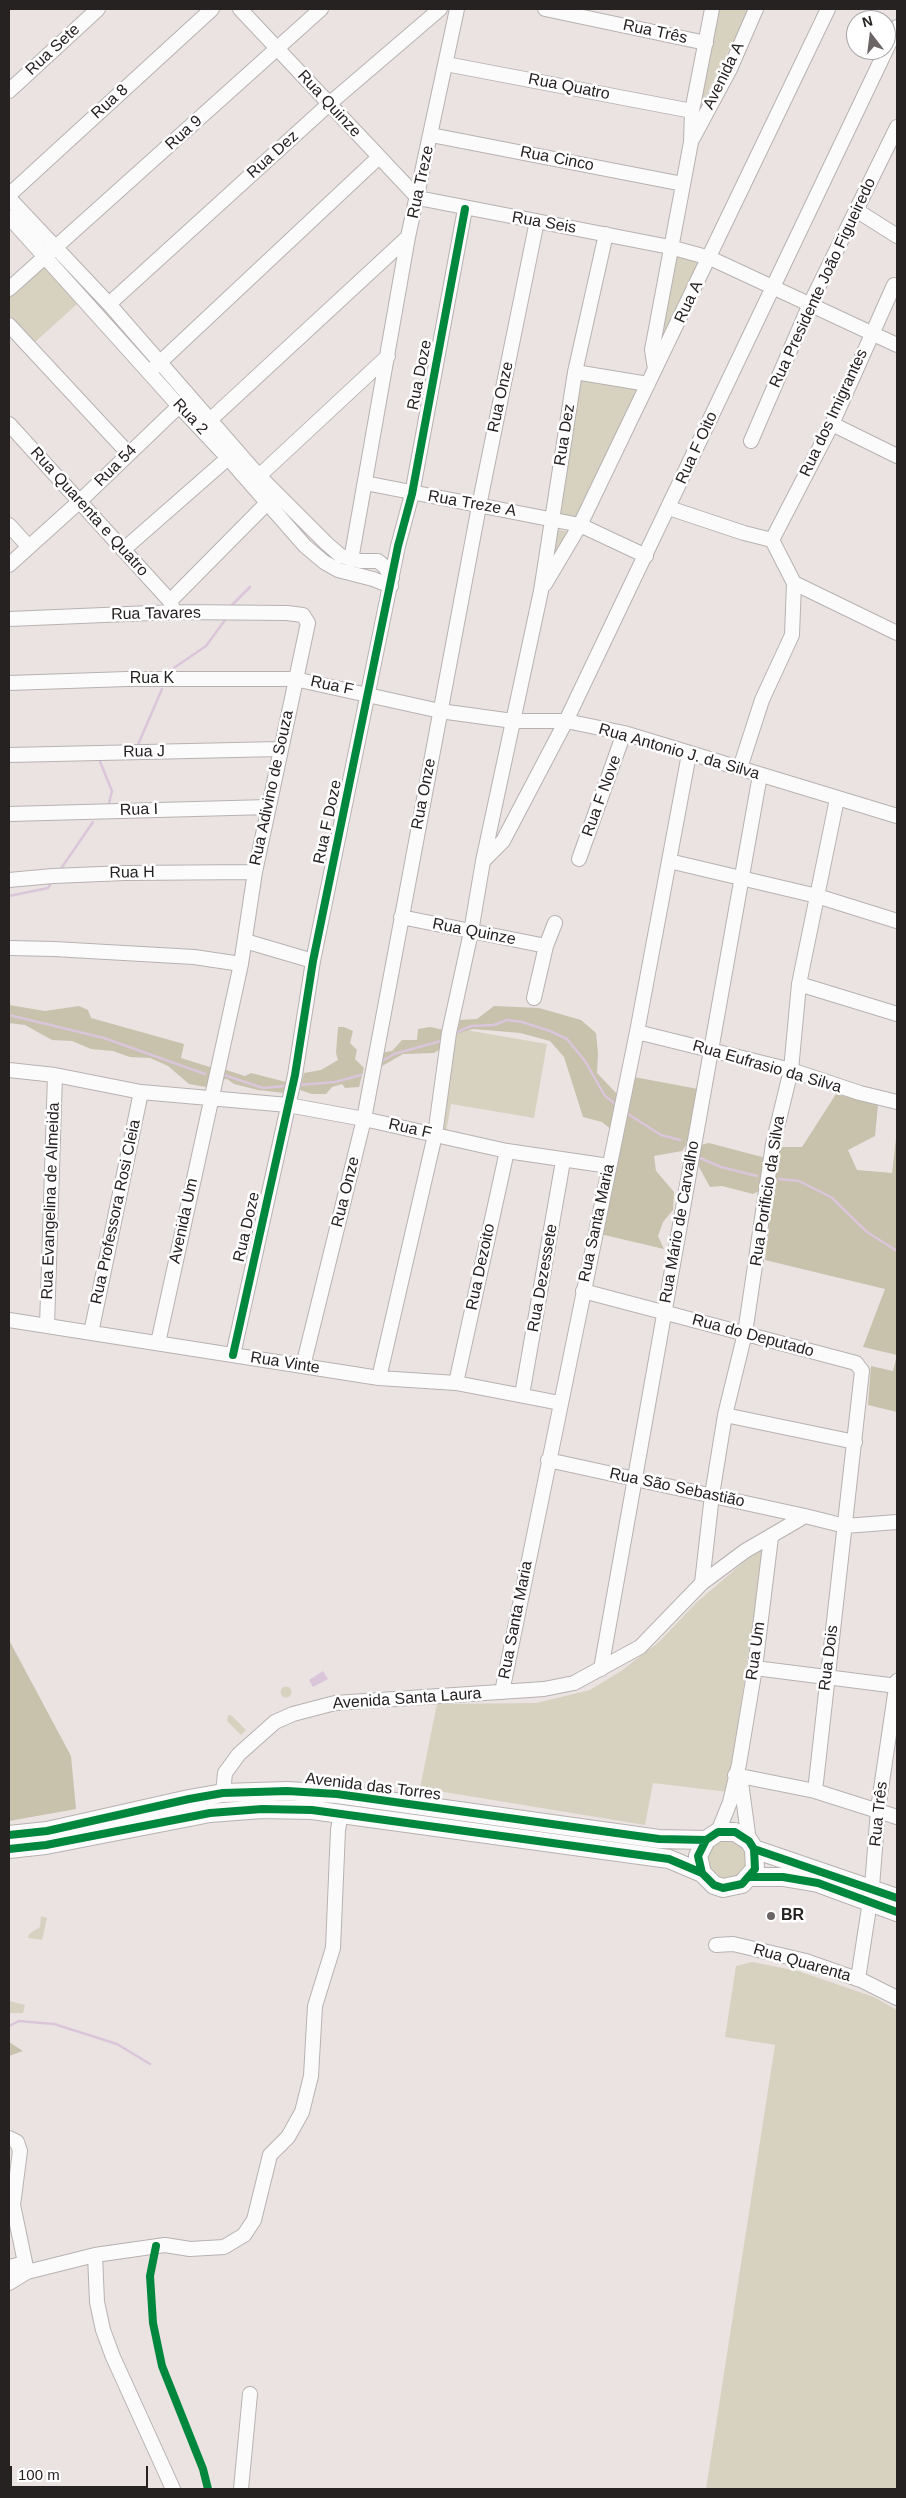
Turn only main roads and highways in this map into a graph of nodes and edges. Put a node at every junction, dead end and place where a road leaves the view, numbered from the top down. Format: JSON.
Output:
{"nodes":[{"id":1,"x":9,"y":1835,"type":"edge"},
{"id":2,"x":712,"y":1836,"type":"junction"},
{"id":3,"x":752,"y":1845,"type":"junction"},
{"id":4,"x":9,"y":1849,"type":"edge"},
{"id":5,"x":702,"y":1873,"type":"junction"},
{"id":6,"x":750,"y":1878,"type":"junction"},
{"id":7,"x":871,"y":1894,"type":"junction"},
{"id":8,"x":897,"y":1898,"type":"edge"},
{"id":9,"x":897,"y":1912,"type":"edge"}],
"edges":[{"from":1,"to":2,"type":"main road","name":"Avenida das Torres"},
{"from":2,"to":3,"type":"main road","name":"Avenida das Torres"},
{"from":2,"to":5,"type":"main road"},
{"from":3,"to":6,"type":"main road"},
{"from":3,"to":7,"type":"main road","name":"Avenida das Torres"},
{"from":4,"to":5,"type":"main road","name":"Avenida das Torres"},
{"from":5,"to":6,"type":"main road","name":"Avenida das Torres"},
{"from":6,"to":7,"type":"main road","name":"Avenida das Torres"},
{"from":7,"to":8,"type":"main road","name":"Avenida das Torres"},
{"from":7,"to":9,"type":"main road","name":"Avenida das Torres"}]}
